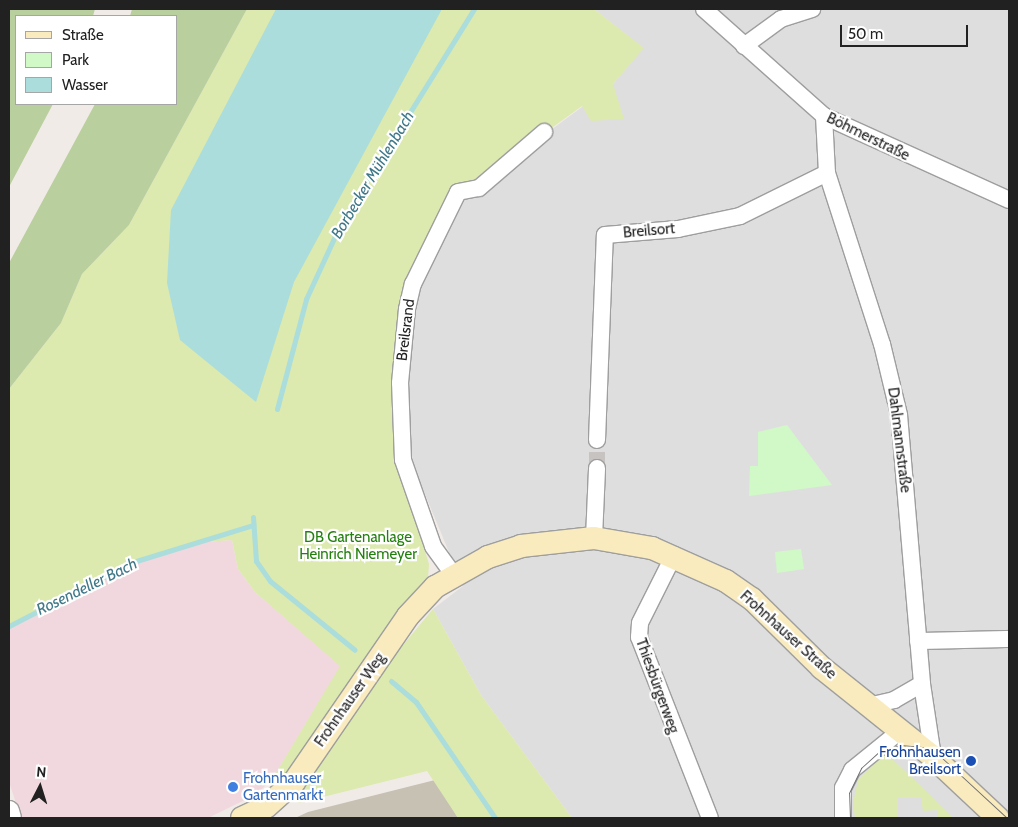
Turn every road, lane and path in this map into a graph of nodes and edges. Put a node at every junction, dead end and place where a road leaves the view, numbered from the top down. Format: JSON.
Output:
{"nodes":[{"id":1,"x":704,"y":9,"type":"edge"},
{"id":2,"x":812,"y":9,"type":"edge"},
{"id":3,"x":744,"y":46,"type":"junction"},
{"id":4,"x":824,"y":116,"type":"junction"},
{"id":5,"x":544,"y":132,"type":"dead end"},
{"id":6,"x":827,"y":173,"type":"junction"},
{"id":7,"x":1009,"y":200,"type":"edge"},
{"id":8,"x":597,"y":440,"type":"tunnel mouth"},
{"id":9,"x":597,"y":468,"type":"tunnel mouth"},
{"id":10,"x":594,"y":538,"type":"junction"},
{"id":11,"x":674,"y":555,"type":"junction"},
{"id":12,"x":453,"y":574,"type":"junction"},
{"id":13,"x":1009,"y":639,"type":"edge"},
{"id":14,"x":918,"y":641,"type":"junction"},
{"id":15,"x":922,"y":684,"type":"junction"},
{"id":16,"x":868,"y":706,"type":"junction"},
{"id":17,"x":900,"y":731,"type":"junction"},
{"id":18,"x":933,"y":757,"type":"junction"},
{"id":19,"x":9,"y":811,"type":"edge"},
{"id":20,"x":994,"y":817,"type":"edge"},
{"id":21,"x":11,"y":818,"type":"edge"},
{"id":22,"x":242,"y":818,"type":"edge"},
{"id":23,"x":710,"y":818,"type":"edge"},
{"id":24,"x":843,"y":818,"type":"edge"}],
"edges":[{"from":1,"to":3,"type":"street","name":"Böhmerstraße"},
{"from":2,"to":3,"type":"street"},
{"from":3,"to":4,"type":"street","name":"Böhmerstraße"},
{"from":4,"to":6,"type":"street","name":"Dahlmannstraße"},
{"from":4,"to":7,"type":"street","name":"Böhmerstraße"},
{"from":5,"to":12,"type":"street","name":"Breilsrand"},
{"from":6,"to":8,"type":"street","name":"Breilsort"},
{"from":6,"to":14,"type":"street","name":"Dahlmannstraße"},
{"from":9,"to":10,"type":"street"},
{"from":10,"to":11,"type":"main road","name":"Frohnhauser Straße"},
{"from":10,"to":12,"type":"main road","name":"Frohnhauser Straße"},
{"from":11,"to":16,"type":"main road","name":"Frohnhauser Straße"},
{"from":11,"to":23,"type":"street","name":"Thiesbürgerweg"},
{"from":12,"to":22,"type":"main road","name":"Frohnhauser Weg"},
{"from":13,"to":14,"type":"street"},
{"from":14,"to":15,"type":"street","name":"Dahlmannstraße"},
{"from":15,"to":16,"type":"street"},
{"from":15,"to":18,"type":"street","name":"Dahlmannstraße"},
{"from":16,"to":17,"type":"main road","name":"Frohnhauser Straße"},
{"from":17,"to":18,"type":"main road","name":"Frohnhauser Straße"},
{"from":17,"to":24,"type":"street"},
{"from":18,"to":20,"type":"main road","name":"Frohnhauser Straße"},
{"from":19,"to":21,"type":"street"}]}
